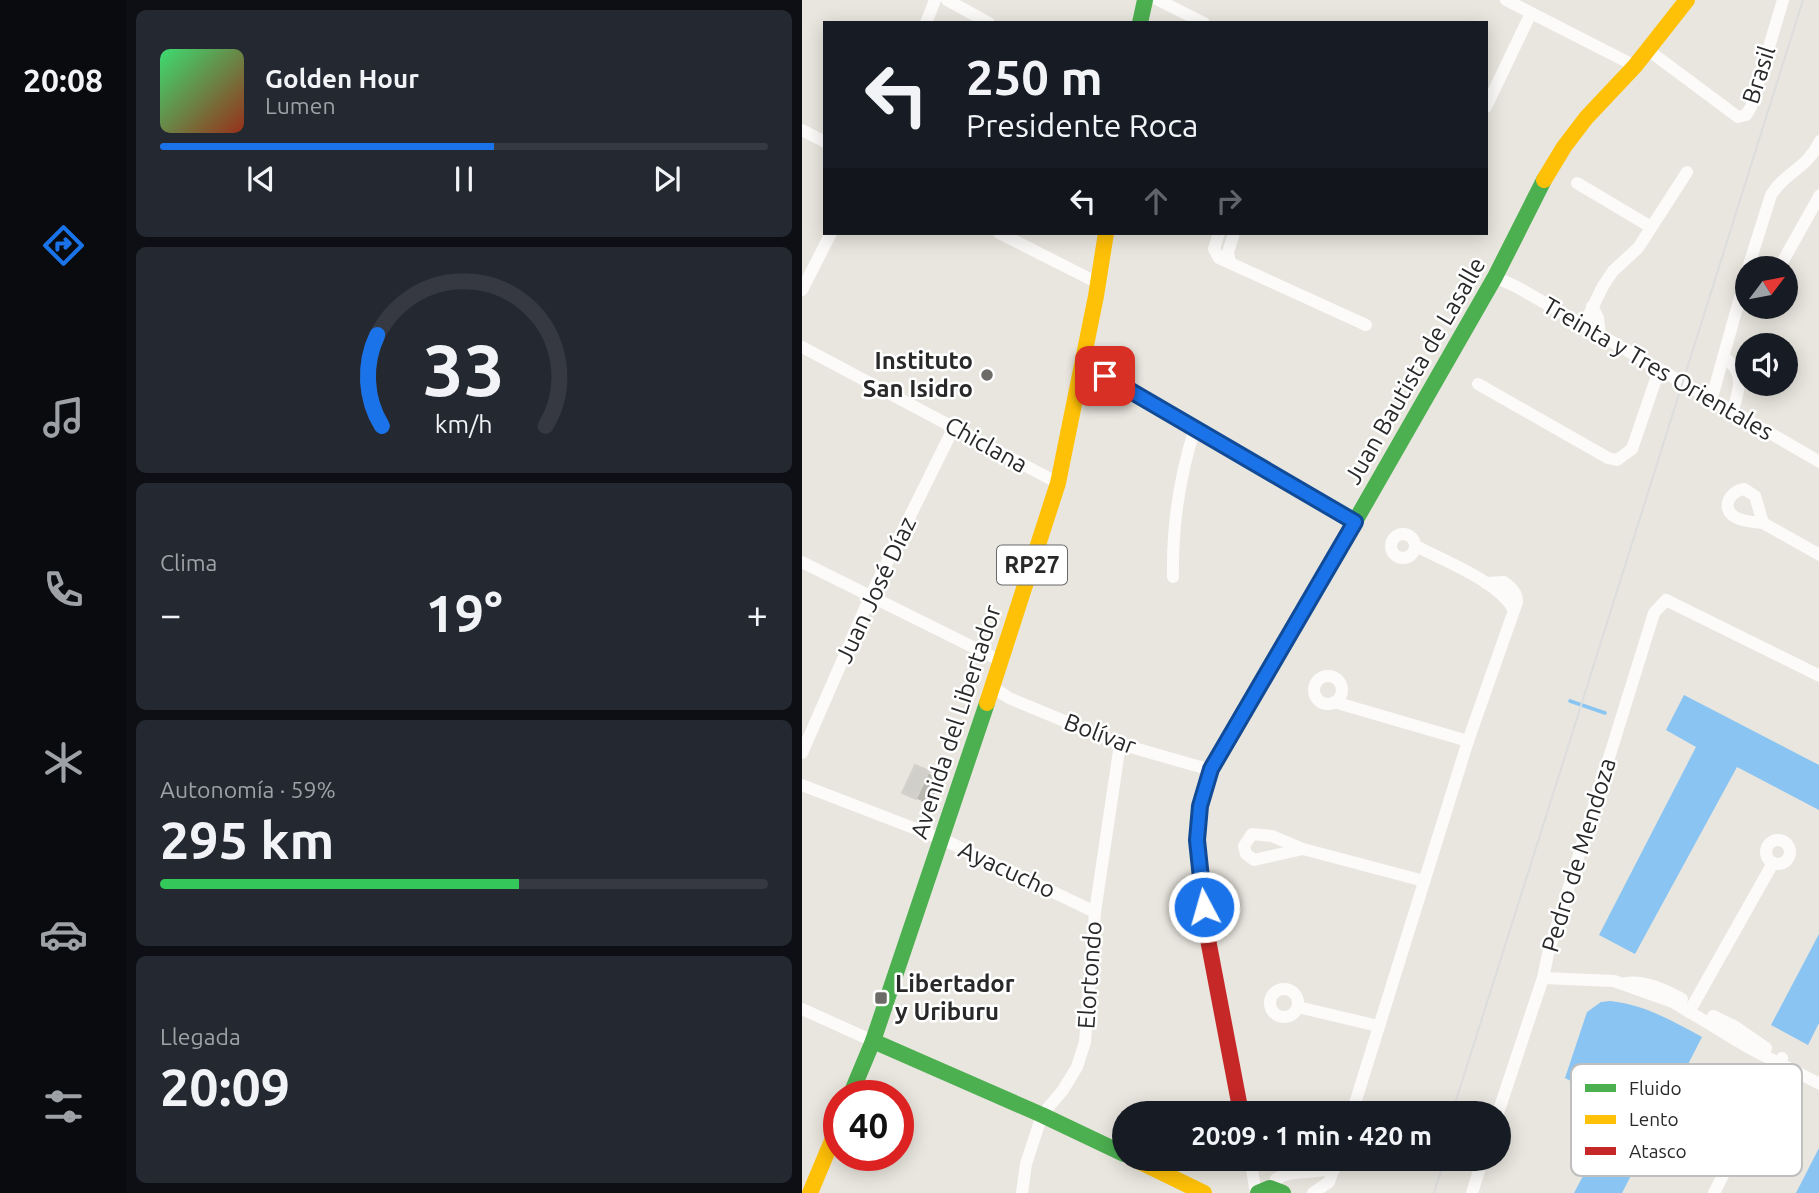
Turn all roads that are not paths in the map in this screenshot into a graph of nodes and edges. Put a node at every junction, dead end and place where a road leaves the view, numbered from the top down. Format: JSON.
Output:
{"nodes":[{"id":1,"x":935,"y":0,"type":"edge"},
{"id":2,"x":947,"y":0,"type":"edge"},
{"id":3,"x":1145,"y":0,"type":"edge"},
{"id":4,"x":1158,"y":0,"type":"edge"},
{"id":5,"x":1506,"y":0,"type":"edge"},
{"id":6,"x":1687,"y":0,"type":"edge"},
{"id":7,"x":1783,"y":0,"type":"edge"},
{"id":8,"x":1531,"y":13,"type":"junction"},
{"id":9,"x":927,"y":21,"type":"edge"},
{"id":10,"x":985,"y":21,"type":"edge"},
{"id":11,"x":1140,"y":21,"type":"edge"},
{"id":12,"x":1200,"y":21,"type":"edge"},
{"id":13,"x":1648,"y":50,"type":"junction"},
{"id":14,"x":1635,"y":66,"type":"junction"},
{"id":15,"x":1488,"y":103,"type":"edge"},
{"id":16,"x":802,"y":130,"type":"edge"},
{"id":17,"x":823,"y":141,"type":"edge"},
{"id":18,"x":1819,"y":141,"type":"edge"},
{"id":19,"x":1687,"y":172,"type":"dead end"},
{"id":20,"x":1577,"y":183,"type":"dead end"},
{"id":21,"x":1819,"y":195,"type":"edge"},
{"id":22,"x":1651,"y":227,"type":"junction"},
{"id":23,"x":830,"y":235,"type":"edge"},
{"id":24,"x":1003,"y":235,"type":"edge"},
{"id":25,"x":1105,"y":235,"type":"edge"},
{"id":26,"x":1218,"y":236,"type":"edge"},
{"id":27,"x":1232,"y":238,"type":"edge"},
{"id":28,"x":1752,"y":256,"type":"edge"},
{"id":29,"x":1786,"y":256,"type":"edge"},
{"id":30,"x":1230,"y":263,"type":"junction"},
{"id":31,"x":1495,"y":277,"type":"junction"},
{"id":32,"x":1098,"y":284,"type":"junction"},
{"id":33,"x":802,"y":290,"type":"edge"},
{"id":34,"x":1592,"y":306,"type":"junction"},
{"id":35,"x":1735,"y":314,"type":"edge"},
{"id":36,"x":1366,"y":325,"type":"dead end"},
{"id":37,"x":1584,"y":325,"type":"junction"},
{"id":38,"x":1600,"y":335,"type":"junction"},
{"id":39,"x":802,"y":347,"type":"edge"},
{"id":40,"x":1723,"y":357,"type":"junction"},
{"id":41,"x":1083,"y":362,"type":"junction"},
{"id":42,"x":1659,"y":370,"type":"junction"},
{"id":43,"x":1478,"y":384,"type":"dead end"},
{"id":44,"x":1711,"y":401,"type":"junction"},
{"id":45,"x":1732,"y":413,"type":"junction"},
{"id":46,"x":954,"y":428,"type":"junction"},
{"id":47,"x":1195,"y":428,"type":"junction"},
{"id":48,"x":1819,"y":462,"type":"edge"},
{"id":49,"x":1058,"y":483,"type":"junction"},
{"id":50,"x":1355,"y":522,"type":"junction"},
{"id":51,"x":1763,"y":523,"type":"dead end"},
{"id":52,"x":1416,"y":546,"type":"dead end"},
{"id":53,"x":1819,"y":555,"type":"edge"},
{"id":54,"x":802,"y":562,"type":"edge"},
{"id":55,"x":1173,"y":577,"type":"dead end"},
{"id":56,"x":870,"y":597,"type":"junction"},
{"id":57,"x":1001,"y":661,"type":"junction"},
{"id":58,"x":1819,"y":676,"type":"edge"},
{"id":59,"x":993,"y":687,"type":"junction"},
{"id":60,"x":1334,"y":702,"type":"dead end"},
{"id":61,"x":1468,"y":741,"type":"junction"},
{"id":62,"x":1120,"y":744,"type":"junction"},
{"id":63,"x":802,"y":753,"type":"edge"},
{"id":64,"x":1211,"y":769,"type":"junction"},
{"id":65,"x":802,"y":785,"type":"edge"},
{"id":66,"x":942,"y":839,"type":"junction"},
{"id":67,"x":1303,"y":849,"type":"dead end"},
{"id":68,"x":1773,"y":863,"type":"dead end"},
{"id":69,"x":1424,"y":881,"type":"junction"},
{"id":70,"x":1095,"y":912,"type":"junction"},
{"id":71,"x":1543,"y":978,"type":"junction"},
{"id":72,"x":1298,"y":1007,"type":"dead end"},
{"id":73,"x":802,"y":1009,"type":"edge"},
{"id":74,"x":1691,"y":1009,"type":"junction"},
{"id":75,"x":1378,"y":1026,"type":"junction"},
{"id":76,"x":873,"y":1041,"type":"junction"},
{"id":77,"x":1781,"y":1061,"type":"junction"},
{"id":78,"x":1779,"y":1064,"type":"edge"},
{"id":79,"x":1786,"y":1064,"type":"edge"},
{"id":80,"x":1788,"y":1064,"type":"edge"},
{"id":81,"x":1802,"y":1070,"type":"edge"},
{"id":82,"x":1802,"y":1074,"type":"edge"},
{"id":83,"x":1819,"y":1077,"type":"edge"},
{"id":84,"x":857,"y":1080,"type":"edge"},
{"id":85,"x":1819,"y":1084,"type":"edge"},
{"id":86,"x":1239,"y":1101,"type":"edge"},
{"id":87,"x":1356,"y":1101,"type":"edge"},
{"id":88,"x":1502,"y":1101,"type":"edge"},
{"id":89,"x":1042,"y":1115,"type":"junction"},
{"id":90,"x":1112,"y":1148,"type":"edge"},
{"id":91,"x":823,"y":1162,"type":"edge"},
{"id":92,"x":1159,"y":1171,"type":"edge"},
{"id":93,"x":1257,"y":1171,"type":"edge"},
{"id":94,"x":1324,"y":1171,"type":"edge"},
{"id":95,"x":1334,"y":1171,"type":"edge"},
{"id":96,"x":1479,"y":1171,"type":"edge"},
{"id":97,"x":1723,"y":1176,"type":"edge"},
{"id":98,"x":1267,"y":1191,"type":"edge"},
{"id":99,"x":810,"y":1193,"type":"edge"},
{"id":100,"x":1022,"y":1193,"type":"edge"},
{"id":101,"x":1204,"y":1193,"type":"edge"},
{"id":102,"x":1313,"y":1193,"type":"edge"},
{"id":103,"x":1472,"y":1193,"type":"edge"},
{"id":104,"x":1714,"y":1193,"type":"edge"}],
"edges":[{"from":1,"to":9,"type":"street"},
{"from":2,"to":10,"type":"street"},
{"from":3,"to":11,"type":"street"},
{"from":4,"to":12,"type":"street"},
{"from":5,"to":8,"type":"street"},
{"from":6,"to":13,"type":"street","name":"Juan Bautista de Lasalle"},
{"from":7,"to":13,"type":"street","name":"Brasil"},
{"from":8,"to":14,"type":"street"},
{"from":8,"to":15,"type":"street"},
{"from":13,"to":14,"type":"street","name":"Juan Bautista de Lasalle"},
{"from":14,"to":31,"type":"street","name":"Juan Bautista de Lasalle"},
{"from":16,"to":17,"type":"street"},
{"from":18,"to":28,"type":"street"},
{"from":19,"to":22,"type":"street"},
{"from":20,"to":22,"type":"street"},
{"from":21,"to":29,"type":"street"},
{"from":22,"to":34,"type":"street"},
{"from":23,"to":33,"type":"street"},
{"from":24,"to":32,"type":"street"},
{"from":25,"to":32,"type":"street","name":"Avenida del Libertador","number":"RP27"},
{"from":26,"to":27,"type":"street"},
{"from":26,"to":30,"type":"street"},
{"from":27,"to":30,"type":"street"},
{"from":30,"to":36,"type":"street"},
{"from":31,"to":37,"type":"street","name":"Treinta y Tres Orientales"},
{"from":31,"to":50,"type":"street","name":"Juan Bautista de Lasalle"},
{"from":32,"to":41,"type":"street","name":"Avenida del Libertador","number":"RP27"},
{"from":34,"to":37,"type":"street"},
{"from":34,"to":38,"type":"street"},
{"from":35,"to":40,"type":"street"},
{"from":37,"to":38,"type":"street","name":"Treinta y Tres Orientales"},
{"from":38,"to":42,"type":"street","name":"Treinta y Tres Orientales"},
{"from":39,"to":46,"type":"street","name":"Chiclana"},
{"from":40,"to":44,"type":"street"},
{"from":40,"to":45,"type":"street"},
{"from":41,"to":47,"type":"street"},
{"from":41,"to":49,"type":"street","name":"Avenida del Libertador","number":"RP27"},
{"from":42,"to":43,"type":"street"},
{"from":42,"to":44,"type":"street","name":"Treinta y Tres Orientales"},
{"from":44,"to":45,"type":"street","name":"Treinta y Tres Orientales"},
{"from":45,"to":48,"type":"street","name":"Treinta y Tres Orientales"},
{"from":46,"to":49,"type":"street","name":"Chiclana"},
{"from":46,"to":56,"type":"street","name":"Juan José Díaz"},
{"from":47,"to":50,"type":"street"},
{"from":47,"to":55,"type":"street"},
{"from":49,"to":57,"type":"street","name":"Avenida del Libertador","number":"RP27"},
{"from":50,"to":64,"type":"street","name":"Juan Bautista de Lasalle"},
{"from":51,"to":53,"type":"street"},
{"from":52,"to":61,"type":"street"},
{"from":54,"to":56,"type":"street"},
{"from":56,"to":57,"type":"street"},
{"from":56,"to":63,"type":"street","name":"Juan José Díaz"},
{"from":57,"to":59,"type":"street","name":"Avenida del Libertador","number":"RP27"},
{"from":58,"to":71,"type":"street","name":"Pedro de Mendoza"},
{"from":59,"to":62,"type":"street","name":"Bolívar"},
{"from":59,"to":66,"type":"street","name":"Avenida del Libertador","number":"RP27"},
{"from":60,"to":61,"type":"street"},
{"from":61,"to":69,"type":"street"},
{"from":62,"to":64,"type":"street","name":"Bolívar"},
{"from":62,"to":70,"type":"street","name":"Elortondo"},
{"from":64,"to":86,"type":"street","name":"Juan Bautista de Lasalle"},
{"from":65,"to":66,"type":"street","name":"Ayacucho"},
{"from":66,"to":70,"type":"street","name":"Ayacucho"},
{"from":66,"to":76,"type":"street","name":"Avenida del Libertador","number":"RP27"},
{"from":67,"to":69,"type":"street"},
{"from":68,"to":74,"type":"street"},
{"from":69,"to":75,"type":"street"},
{"from":70,"to":89,"type":"street","name":"Elortondo"},
{"from":71,"to":74,"type":"street"},
{"from":71,"to":88,"type":"street","name":"Pedro de Mendoza"},
{"from":72,"to":75,"type":"street"},
{"from":73,"to":76,"type":"street"},
{"from":74,"to":77,"type":"street"},
{"from":75,"to":87,"type":"street"},
{"from":76,"to":84,"type":"street","name":"Avenida del Libertador","number":"RP27"},
{"from":76,"to":89,"type":"street"},
{"from":77,"to":78,"type":"street"},
{"from":77,"to":79,"type":"street"},
{"from":77,"to":80,"type":"street"},
{"from":81,"to":83,"type":"street"},
{"from":82,"to":85,"type":"street"},
{"from":89,"to":90,"type":"street"},
{"from":89,"to":100,"type":"street","name":"Elortondo"},
{"from":91,"to":99,"type":"street"},
{"from":92,"to":101,"type":"street"},
{"from":93,"to":98,"type":"street"},
{"from":94,"to":98,"type":"street"},
{"from":95,"to":102,"type":"street"},
{"from":96,"to":103,"type":"street"},
{"from":97,"to":104,"type":"street"}]}
